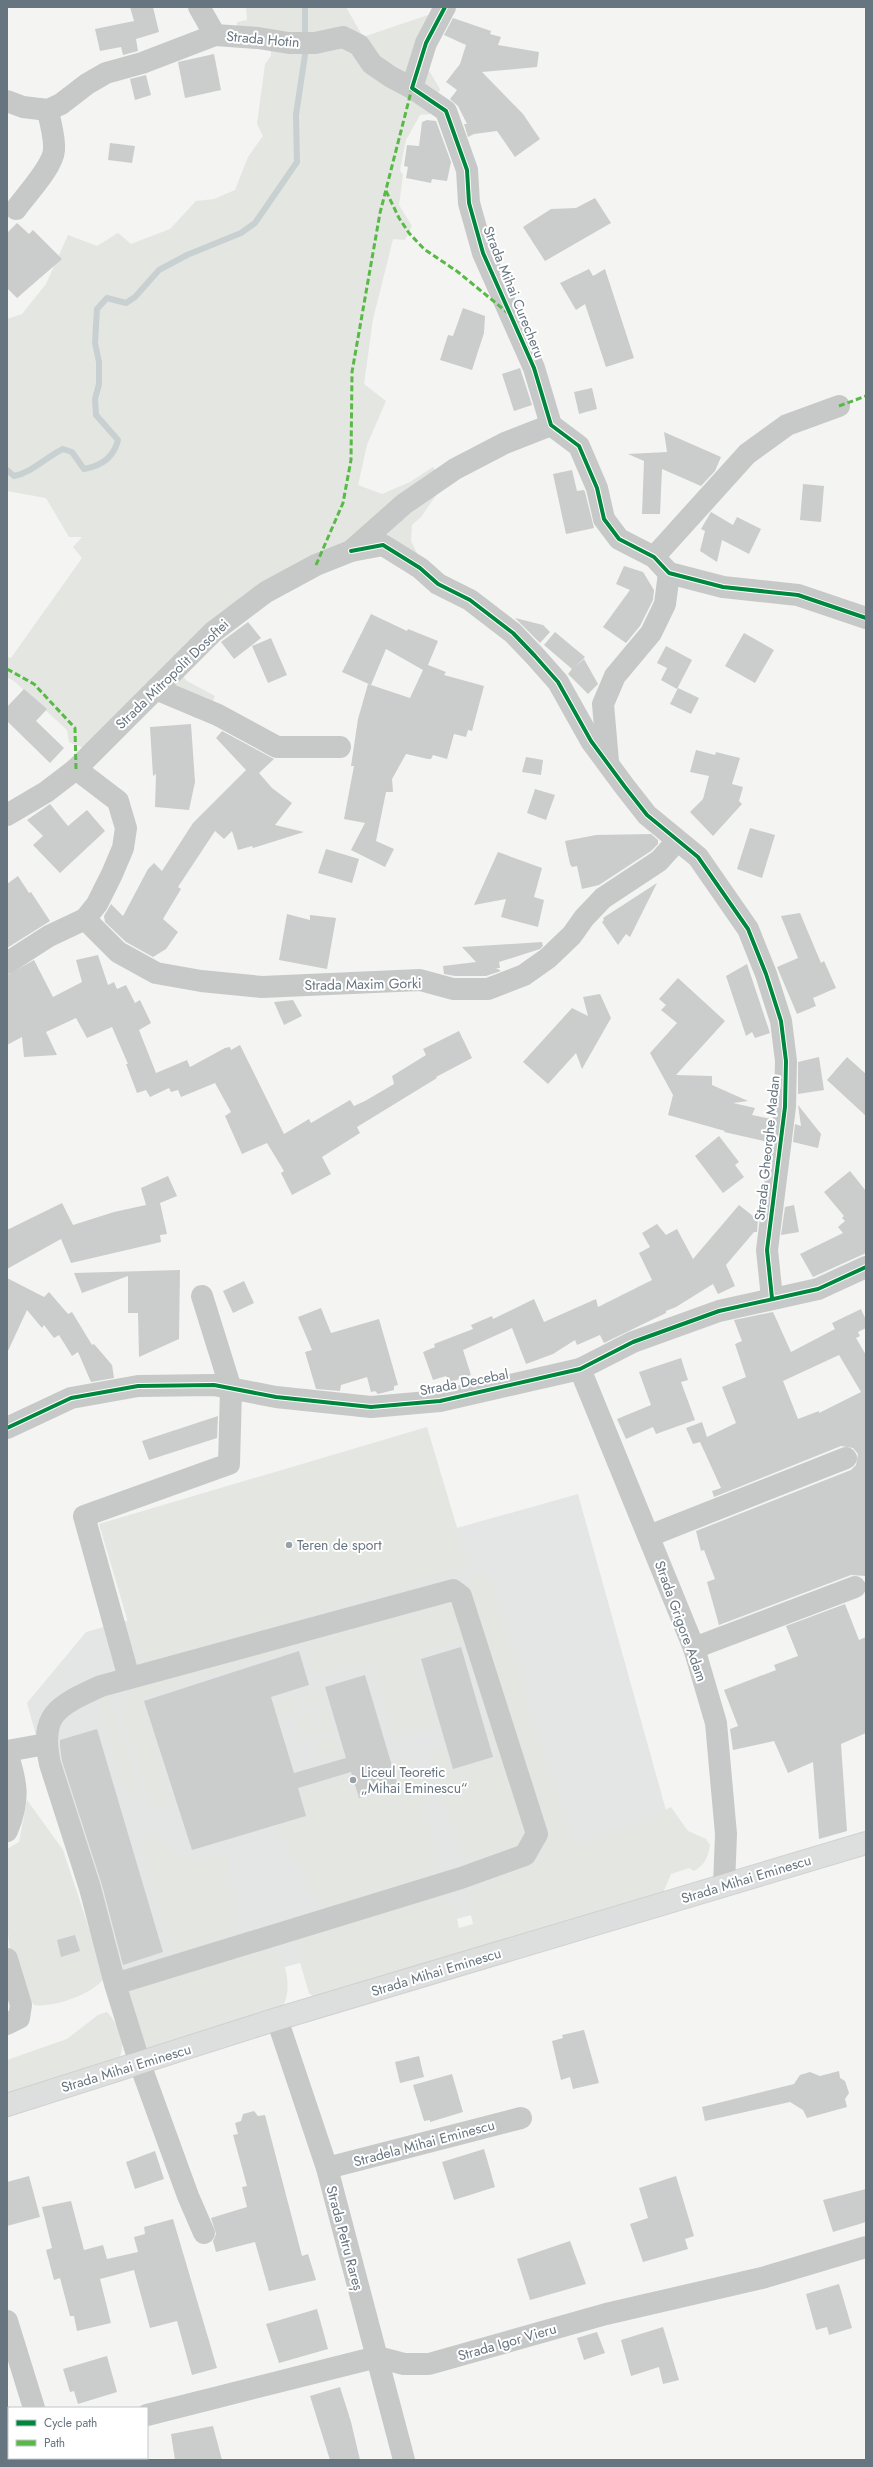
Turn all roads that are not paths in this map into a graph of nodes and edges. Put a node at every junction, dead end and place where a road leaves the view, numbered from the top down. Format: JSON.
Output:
{"nodes":[{"id":1,"x":199,"y":7,"type":"edge"},
{"id":2,"x":445,"y":7,"type":"edge"},
{"id":3,"x":215,"y":35,"type":"junction"},
{"id":4,"x":412,"y":88,"type":"junction"},
{"id":5,"x":7,"y":101,"type":"edge"},
{"id":6,"x":48,"y":110,"type":"junction"},
{"id":7,"x":16,"y":210,"type":"dead end"},
{"id":8,"x":839,"y":406,"type":"dead end"},
{"id":9,"x":551,"y":425,"type":"junction"},
{"id":10,"x":351,"y":551,"type":"junction"},
{"id":11,"x":654,"y":557,"type":"junction"},
{"id":12,"x":669,"y":573,"type":"junction"},
{"id":13,"x":866,"y":618,"type":"edge"},
{"id":14,"x":156,"y":688,"type":"junction"},
{"id":15,"x":340,"y":747,"type":"dead end"},
{"id":16,"x":608,"y":762,"type":"junction"},
{"id":17,"x":76,"y":769,"type":"junction"},
{"id":18,"x":7,"y":816,"type":"edge"},
{"id":19,"x":677,"y":841,"type":"junction"},
{"id":20,"x":85,"y":919,"type":"junction"},
{"id":21,"x":7,"y":962,"type":"edge"},
{"id":22,"x":866,"y":1267,"type":"edge"},
{"id":23,"x":202,"y":1296,"type":"dead end"},
{"id":24,"x":772,"y":1298,"type":"junction"},
{"id":25,"x":580,"y":1369,"type":"junction"},
{"id":26,"x":231,"y":1388,"type":"junction"},
{"id":27,"x":7,"y":1428,"type":"edge"},
{"id":28,"x":846,"y":1458,"type":"dead end"},
{"id":29,"x":649,"y":1536,"type":"junction"},
{"id":30,"x":855,"y":1588,"type":"dead end"},
{"id":31,"x":694,"y":1648,"type":"junction"},
{"id":32,"x":129,"y":1678,"type":"junction"},
{"id":33,"x":46,"y":1744,"type":"junction"},
{"id":34,"x":7,"y":1752,"type":"edge"},
{"id":35,"x":7,"y":1831,"type":"edge"},
{"id":36,"x":866,"y":1843,"type":"edge"},
{"id":37,"x":724,"y":1885,"type":"junction"},
{"id":38,"x":7,"y":1959,"type":"edge"},
{"id":39,"x":115,"y":1984,"type":"junction"},
{"id":40,"x":277,"y":2020,"type":"junction"},
{"id":41,"x":7,"y":2024,"type":"edge"},
{"id":42,"x":140,"y":2064,"type":"junction"},
{"id":43,"x":7,"y":2105,"type":"edge"},
{"id":44,"x":520,"y":2118,"type":"dead end"},
{"id":45,"x":327,"y":2168,"type":"junction"},
{"id":46,"x":204,"y":2233,"type":"dead end"},
{"id":47,"x":866,"y":2247,"type":"edge"},
{"id":48,"x":7,"y":2321,"type":"edge"},
{"id":49,"x":377,"y":2357,"type":"junction"},
{"id":50,"x":34,"y":2407,"type":"edge"},
{"id":51,"x":148,"y":2415,"type":"edge"},
{"id":52,"x":404,"y":2460,"type":"edge"}],
"edges":[{"from":1,"to":3,"type":"street","name":"Strada Hotin"},
{"from":2,"to":4,"type":"street"},
{"from":3,"to":4,"type":"street","name":"Strada Hotin"},
{"from":3,"to":6,"type":"street","name":"Strada Hotin"},
{"from":4,"to":9,"type":"street","name":"Strada Mihai Curecheru"},
{"from":5,"to":6,"type":"street"},
{"from":6,"to":7,"type":"street"},
{"from":8,"to":11,"type":"street"},
{"from":9,"to":10,"type":"street","name":"Strada Mitropolit Dosoftei"},
{"from":9,"to":11,"type":"street"},
{"from":10,"to":14,"type":"street","name":"Strada Mitropolit Dosoftei"},
{"from":10,"to":16,"type":"street","name":"Strada Gheorghe Madan"},
{"from":11,"to":12,"type":"street"},
{"from":12,"to":13,"type":"street"},
{"from":12,"to":16,"type":"street"},
{"from":14,"to":15,"type":"street"},
{"from":14,"to":17,"type":"street","name":"Strada Mitropolit Dosoftei"},
{"from":16,"to":19,"type":"street","name":"Strada Gheorghe Madan"},
{"from":17,"to":18,"type":"street","name":"Strada Mitropolit Dosoftei"},
{"from":17,"to":20,"type":"street"},
{"from":19,"to":20,"type":"street","name":"Strada Maxim Gorki"},
{"from":19,"to":24,"type":"street","name":"Strada Gheorghe Madan"},
{"from":20,"to":21,"type":"street"},
{"from":22,"to":24,"type":"street","name":"Strada Decebal"},
{"from":23,"to":26,"type":"street"},
{"from":24,"to":25,"type":"street","name":"Strada Decebal"},
{"from":25,"to":26,"type":"street","name":"Strada Decebal"},
{"from":25,"to":29,"type":"street","name":"Strada Grigore Adam"},
{"from":26,"to":27,"type":"street","name":"Strada Decebal"},
{"from":26,"to":32,"type":"street"},
{"from":28,"to":29,"type":"street"},
{"from":29,"to":31,"type":"street","name":"Strada Grigore Adam"},
{"from":30,"to":31,"type":"street"},
{"from":31,"to":37,"type":"street","name":"Strada Grigore Adam"},
{"from":32,"to":33,"type":"street"},
{"from":32,"to":39,"type":"street"},
{"from":33,"to":34,"type":"street"},
{"from":33,"to":39,"type":"street"},
{"from":34,"to":35,"type":"street"},
{"from":36,"to":37,"type":"main road","name":"Strada Mihai Eminescu"},
{"from":37,"to":40,"type":"main road","name":"Strada Mihai Eminescu"},
{"from":38,"to":41,"type":"street"},
{"from":39,"to":42,"type":"street"},
{"from":40,"to":42,"type":"main road","name":"Strada Mihai Eminescu"},
{"from":40,"to":45,"type":"street","name":"Strada Petru Rareș"},
{"from":42,"to":43,"type":"main road","name":"Strada Mihai Eminescu"},
{"from":42,"to":46,"type":"street"},
{"from":44,"to":45,"type":"street","name":"Stradela Mihai Eminescu"},
{"from":45,"to":49,"type":"street","name":"Strada Petru Rareș"},
{"from":47,"to":49,"type":"street","name":"Strada Igor Vieru"},
{"from":48,"to":50,"type":"street"},
{"from":49,"to":51,"type":"street","name":"Strada Igor Vieru"},
{"from":49,"to":52,"type":"street","name":"Strada Petru Rareș"}]}
